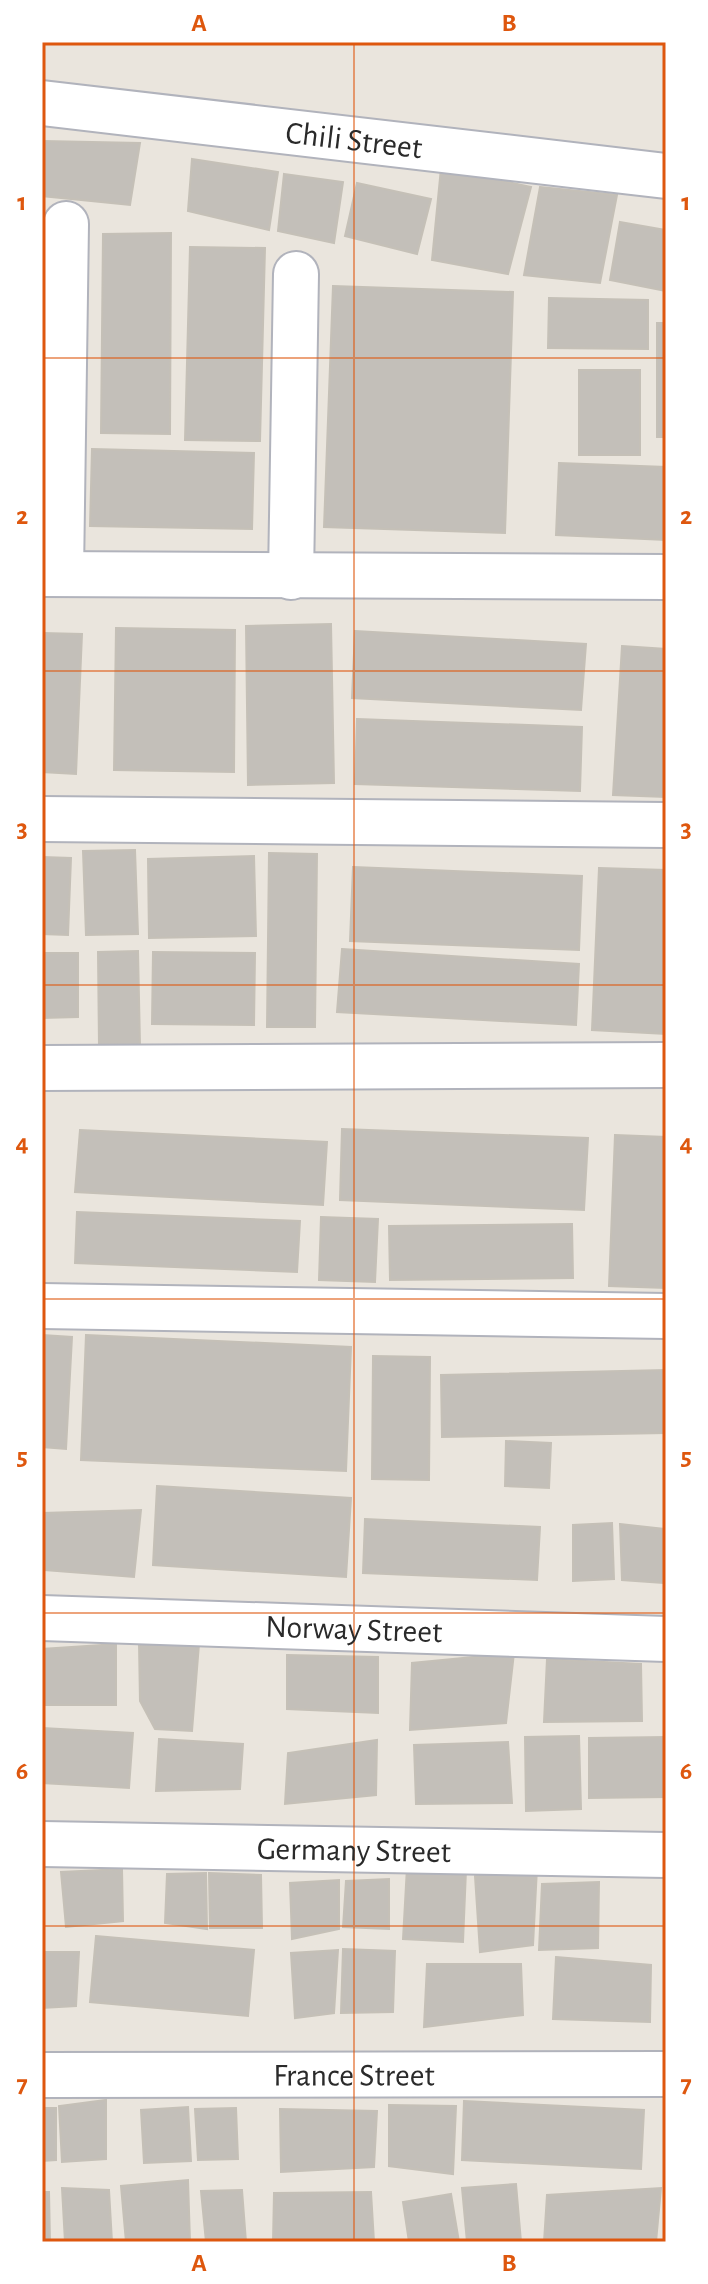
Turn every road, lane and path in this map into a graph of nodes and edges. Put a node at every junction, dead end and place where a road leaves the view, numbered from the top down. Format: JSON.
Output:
{"nodes":[{"id":1,"x":42,"y":103,"type":"edge"},
{"id":2,"x":666,"y":176,"type":"edge"},
{"id":3,"x":66,"y":224,"type":"dead end"},
{"id":4,"x":296,"y":274,"type":"dead end"},
{"id":5,"x":52,"y":574,"type":"edge"},
{"id":6,"x":291,"y":577,"type":"junction"},
{"id":7,"x":666,"y":577,"type":"edge"},
{"id":8,"x":42,"y":819,"type":"edge"},
{"id":9,"x":666,"y":825,"type":"edge"},
{"id":10,"x":666,"y":1065,"type":"edge"},
{"id":11,"x":42,"y":1068,"type":"edge"},
{"id":12,"x":42,"y":1306,"type":"edge"},
{"id":13,"x":666,"y":1316,"type":"edge"},
{"id":14,"x":42,"y":1618,"type":"edge"},
{"id":15,"x":666,"y":1639,"type":"edge"},
{"id":16,"x":42,"y":1844,"type":"edge"},
{"id":17,"x":666,"y":1855,"type":"edge"},
{"id":18,"x":666,"y":2074,"type":"edge"},
{"id":19,"x":42,"y":2075,"type":"edge"}],
"edges":[{"from":1,"to":2,"type":"street","name":"Chili Street"},
{"from":3,"to":5,"type":"street"},
{"from":4,"to":6,"type":"street"},
{"from":5,"to":6,"type":"street"},
{"from":6,"to":7,"type":"street"},
{"from":8,"to":9,"type":"street"},
{"from":10,"to":11,"type":"street"},
{"from":12,"to":13,"type":"street"},
{"from":14,"to":15,"type":"street","name":"Norway Street"},
{"from":16,"to":17,"type":"street","name":"Germany Street"},
{"from":18,"to":19,"type":"street","name":"France Street"}]}
